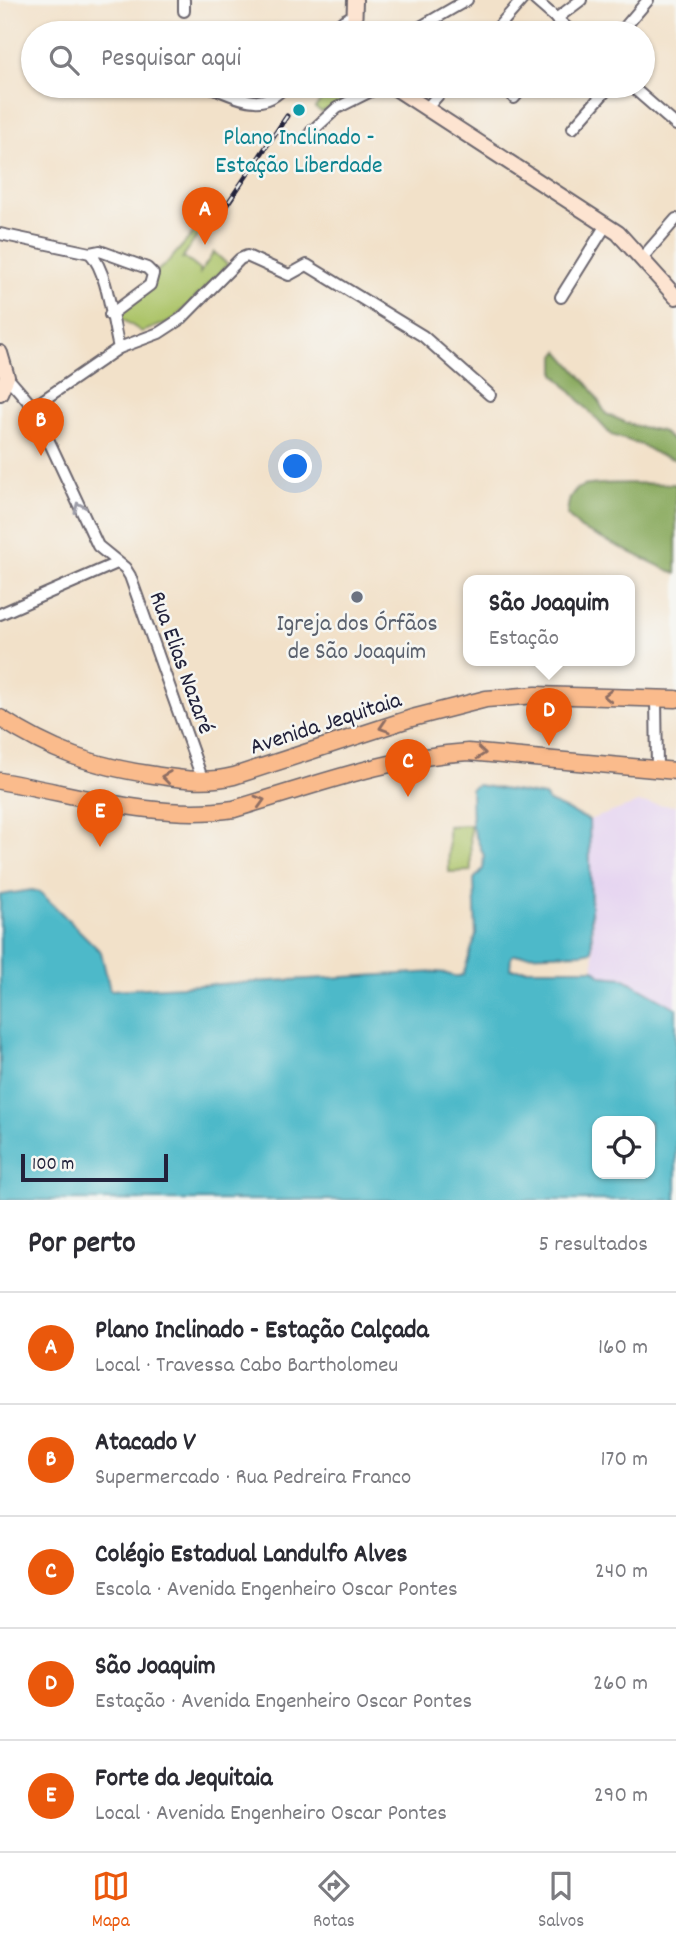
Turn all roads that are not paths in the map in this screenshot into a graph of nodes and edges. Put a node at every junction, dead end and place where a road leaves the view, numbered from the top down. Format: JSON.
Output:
{"nodes":[{"id":1,"x":355,"y":0,"type":"edge"},
{"id":2,"x":467,"y":0,"type":"edge"},
{"id":3,"x":522,"y":0,"type":"edge"},
{"id":4,"x":535,"y":0,"type":"edge"},
{"id":5,"x":581,"y":0,"type":"edge"},
{"id":6,"x":648,"y":0,"type":"edge"},
{"id":7,"x":354,"y":15,"type":"junction"},
{"id":8,"x":556,"y":19,"type":"joint"},
{"id":9,"x":343,"y":21,"type":"edge"},
{"id":10,"x":354,"y":21,"type":"edge"},
{"id":11,"x":431,"y":21,"type":"edge"},
{"id":12,"x":504,"y":21,"type":"edge"},
{"id":13,"x":630,"y":21,"type":"edge"},
{"id":14,"x":234,"y":98,"type":"edge"},
{"id":15,"x":265,"y":98,"type":"edge"},
{"id":16,"x":357,"y":98,"type":"edge"},
{"id":17,"x":410,"y":98,"type":"edge"},
{"id":18,"x":436,"y":98,"type":"edge"},
{"id":19,"x":599,"y":98,"type":"edge"},
{"id":20,"x":645,"y":98,"type":"edge"},
{"id":21,"x":426,"y":109,"type":"junction"},
{"id":22,"x":676,"y":125,"type":"edge"},
{"id":23,"x":573,"y":128,"type":"dead end"},
{"id":24,"x":311,"y":132,"type":"dead end"},
{"id":25,"x":676,"y":219,"type":"edge"},
{"id":26,"x":606,"y":225,"type":"junction"},
{"id":27,"x":0,"y":234,"type":"edge"},
{"id":28,"x":90,"y":253,"type":"junction"},
{"id":29,"x":642,"y":258,"type":"junction"},
{"id":30,"x":561,"y":297,"type":"dead end"},
{"id":31,"x":676,"y":298,"type":"edge"},
{"id":32,"x":110,"y":315,"type":"junction"},
{"id":33,"x":119,"y":348,"type":"junction"},
{"id":34,"x":0,"y":353,"type":"edge"},
{"id":35,"x":7,"y":377,"type":"junction"},
{"id":36,"x":0,"y":393,"type":"edge"},
{"id":37,"x":490,"y":395,"type":"dead end"},
{"id":38,"x":33,"y":407,"type":"junction"},
{"id":39,"x":117,"y":563,"type":"junction"},
{"id":40,"x":0,"y":614,"type":"edge"},
{"id":41,"x":656,"y":698,"type":"junction"},
{"id":42,"x":676,"y":699,"type":"edge"},
{"id":43,"x":3,"y":717,"type":"edge"},
{"id":44,"x":657,"y":769,"type":"junction"},
{"id":45,"x":676,"y":771,"type":"edge"},
{"id":46,"x":0,"y":781,"type":"edge"},
{"id":47,"x":203,"y":781,"type":"junction"}],
"edges":[{"from":1,"to":7,"type":"main road"},
{"from":2,"to":11,"type":"street"},
{"from":3,"to":12,"type":"street"},
{"from":4,"to":8,"type":"street"},
{"from":5,"to":8,"type":"street"},
{"from":6,"to":13,"type":"street"},
{"from":7,"to":9,"type":"street"},
{"from":7,"to":10,"type":"main road"},
{"from":14,"to":15,"type":"street"},
{"from":16,"to":24,"type":"street"},
{"from":17,"to":21,"type":"main road"},
{"from":18,"to":21,"type":"street"},
{"from":19,"to":23,"type":"street"},
{"from":20,"to":22,"type":"street"},
{"from":21,"to":26,"type":"main road"},
{"from":25,"to":29,"type":"street"},
{"from":26,"to":29,"type":"main road"},
{"from":26,"to":30,"type":"street"},
{"from":27,"to":28,"type":"street"},
{"from":28,"to":32,"type":"street"},
{"from":28,"to":32,"type":"street"},
{"from":29,"to":31,"type":"main road"},
{"from":32,"to":33,"type":"street"},
{"from":33,"to":37,"type":"street"},
{"from":33,"to":38,"type":"street"},
{"from":34,"to":35,"type":"main road"},
{"from":35,"to":36,"type":"main road"},
{"from":35,"to":38,"type":"street","name":"Rua Elias Nazaré"},
{"from":39,"to":38,"type":"street","name":"Rua Elias Nazaré","one_way":true},
{"from":39,"to":40,"type":"street"},
{"from":39,"to":47,"type":"street","name":"Rua Elias Nazaré"},
{"from":41,"to":42,"type":"main road","name":"Avenida Jequitaia"},
{"from":41,"to":44,"type":"street"},
{"from":41,"to":47,"type":"main road","name":"Avenida Jequitaia","one_way":true},
{"from":47,"to":43,"type":"main road","name":"Avenida Jequitaia","one_way":true},
{"from":44,"to":45,"type":"main road"},
{"from":46,"to":44,"type":"main road","one_way":true}]}
